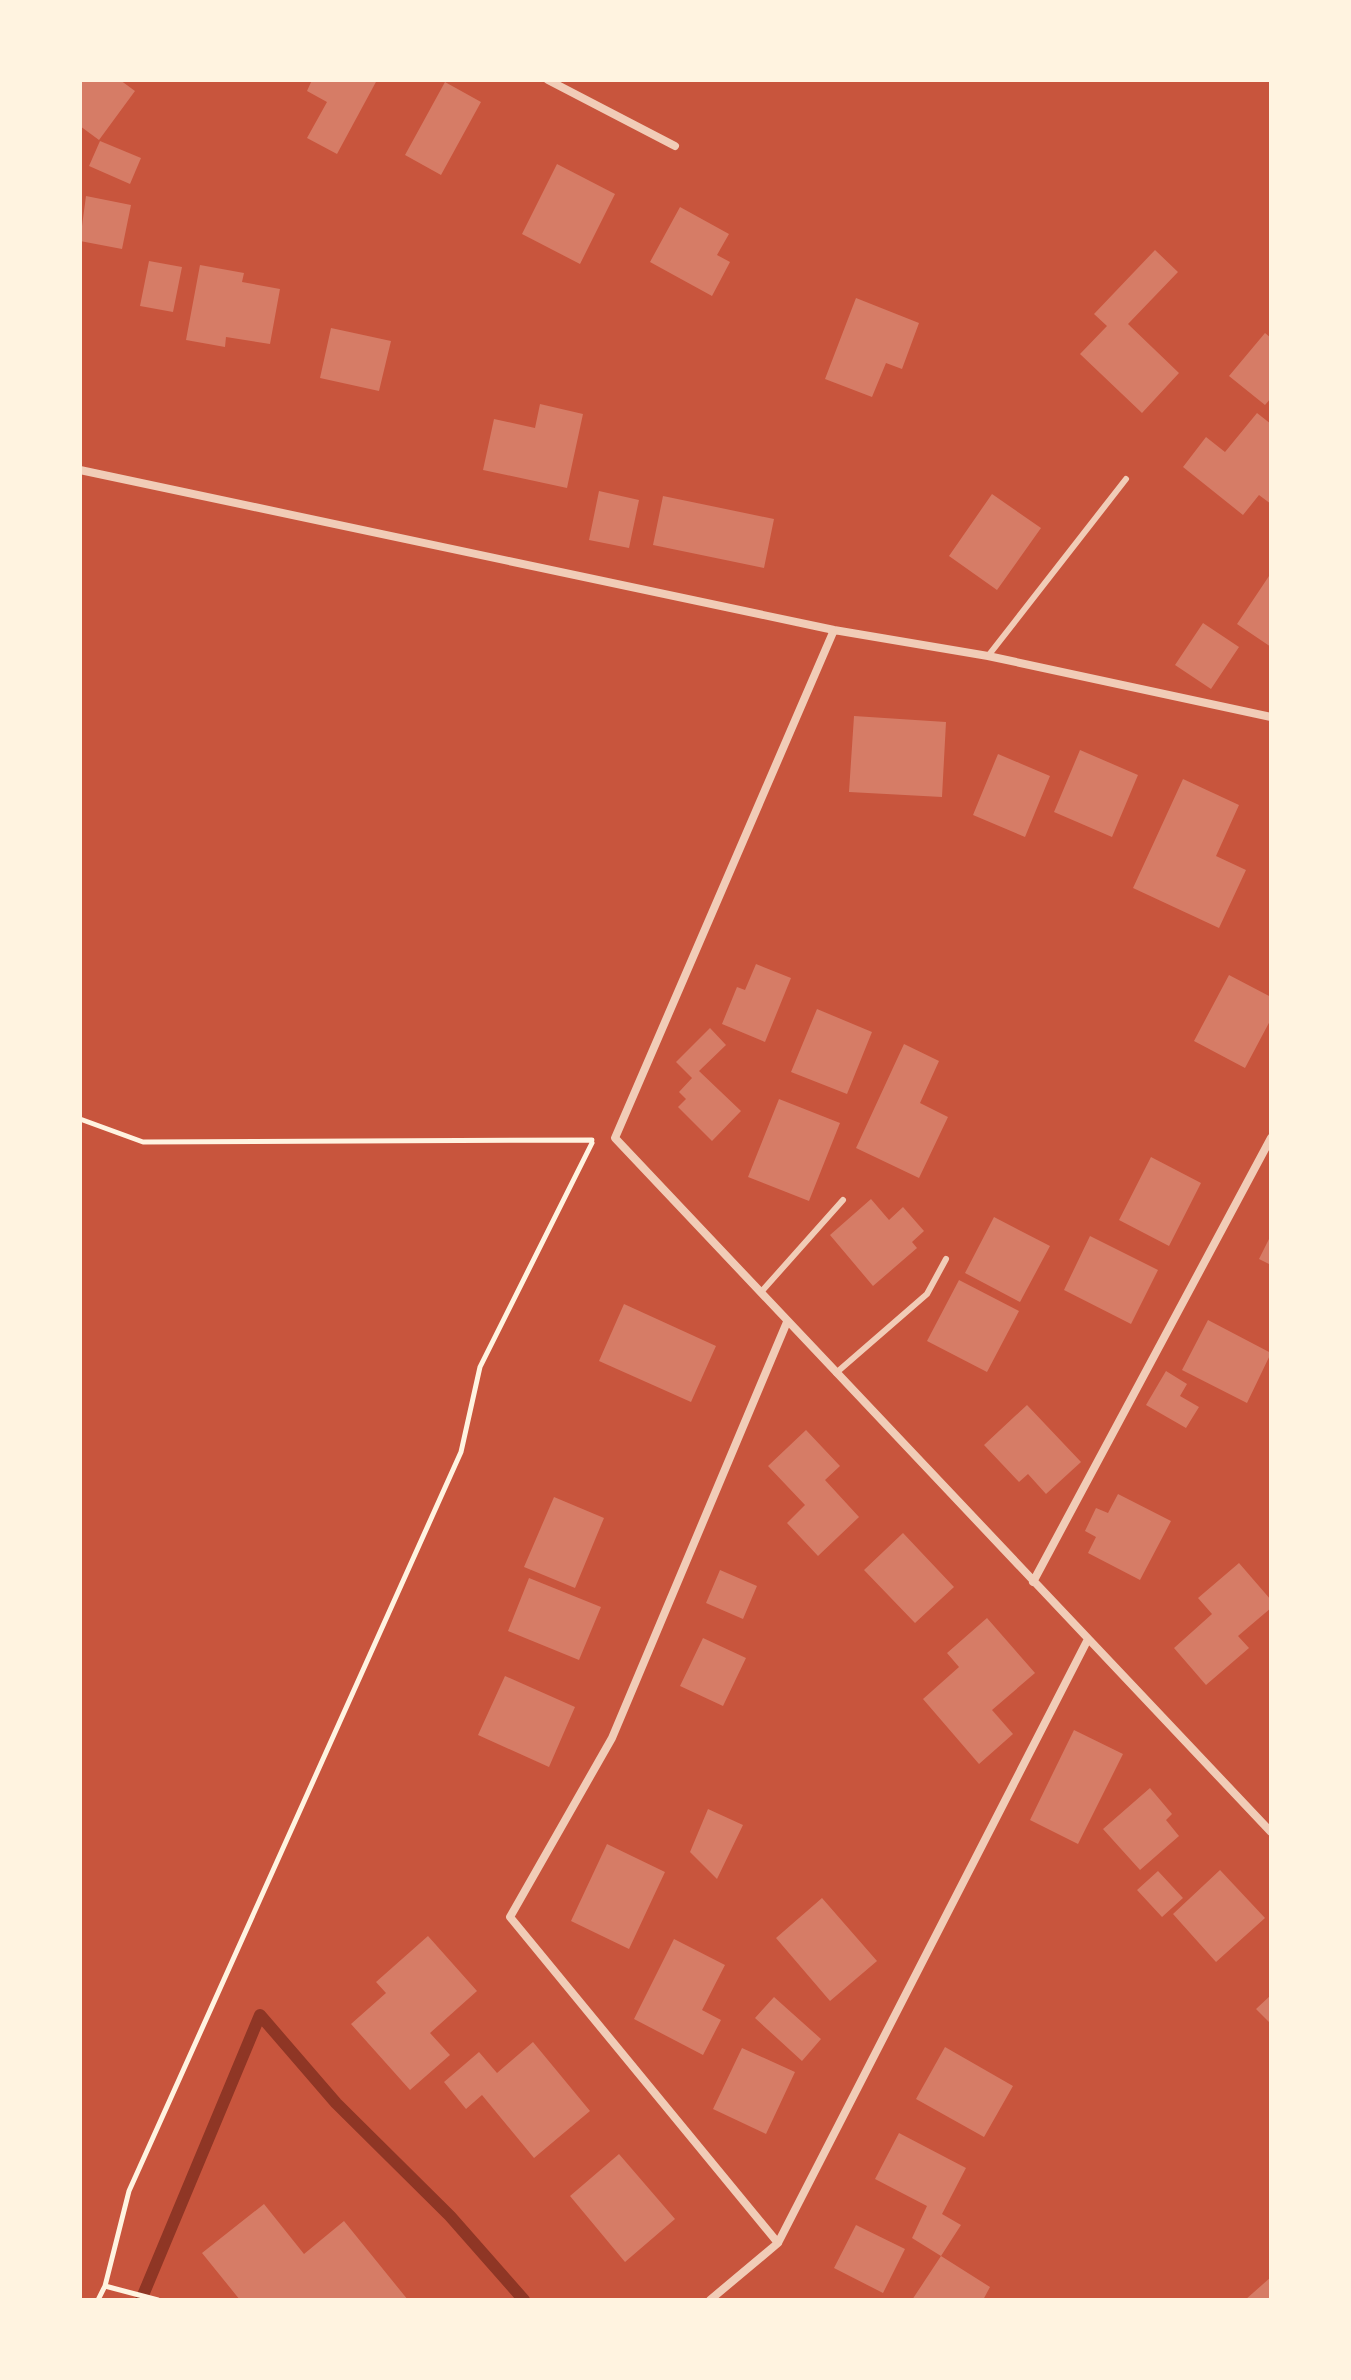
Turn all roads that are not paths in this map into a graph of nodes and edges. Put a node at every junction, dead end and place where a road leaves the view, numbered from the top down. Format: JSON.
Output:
{"nodes":[{"id":1,"x":548,"y":80,"type":"edge"},
{"id":2,"x":675,"y":146,"type":"dead end"},
{"id":3,"x":80,"y":470,"type":"edge"},
{"id":4,"x":1126,"y":479,"type":"dead end"},
{"id":5,"x":834,"y":630,"type":"junction"},
{"id":6,"x":988,"y":656,"type":"junction"},
{"id":7,"x":1271,"y":717,"type":"edge"},
{"id":8,"x":1271,"y":1138,"type":"edge"},
{"id":9,"x":843,"y":1200,"type":"dead end"},
{"id":10,"x":946,"y":1259,"type":"dead end"},
{"id":11,"x":762,"y":1291,"type":"junction"},
{"id":12,"x":787,"y":1322,"type":"junction"},
{"id":13,"x":836,"y":1373,"type":"junction"},
{"id":14,"x":1033,"y":1582,"type":"junction"},
{"id":15,"x":1087,"y":1641,"type":"junction"},
{"id":16,"x":1271,"y":1831,"type":"edge"},
{"id":17,"x":778,"y":2243,"type":"junction"},
{"id":18,"x":710,"y":2300,"type":"edge"}],
"edges":[{"from":1,"to":2,"type":"street"},
{"from":3,"to":5,"type":"street"},
{"from":4,"to":6,"type":"lane"},
{"from":5,"to":6,"type":"street"},
{"from":5,"to":11,"type":"street"},
{"from":6,"to":7,"type":"street"},
{"from":8,"to":14,"type":"street"},
{"from":9,"to":11,"type":"lane"},
{"from":10,"to":13,"type":"lane"},
{"from":11,"to":12,"type":"street"},
{"from":12,"to":13,"type":"street"},
{"from":12,"to":17,"type":"street"},
{"from":13,"to":14,"type":"street"},
{"from":14,"to":15,"type":"street"},
{"from":15,"to":16,"type":"street"},
{"from":15,"to":17,"type":"street"},
{"from":17,"to":18,"type":"street"}]}
